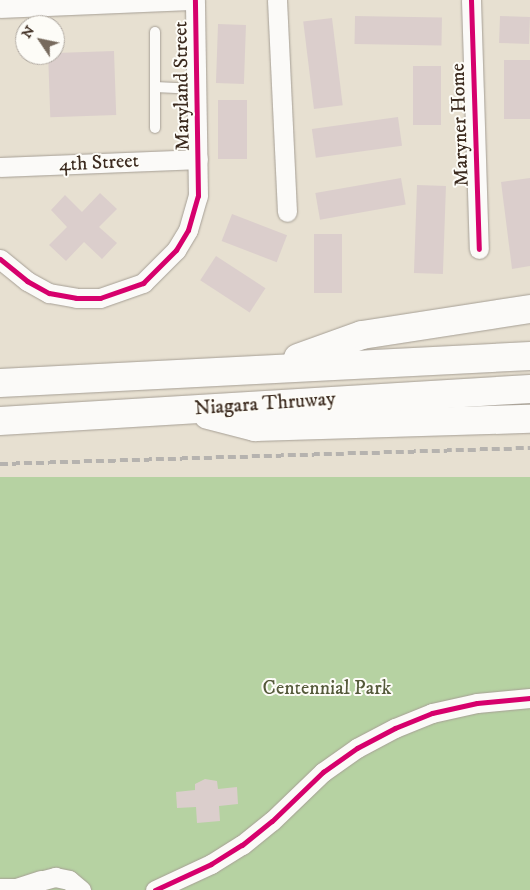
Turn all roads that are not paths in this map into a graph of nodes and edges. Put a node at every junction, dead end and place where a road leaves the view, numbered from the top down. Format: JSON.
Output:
{"nodes":[{"id":1,"x":194,"y":0,"type":"edge"},
{"id":2,"x":277,"y":0,"type":"edge"},
{"id":3,"x":471,"y":0,"type":"edge"},
{"id":4,"x":0,"y":8,"type":"edge"},
{"id":5,"x":155,"y":32,"type":"dead end"},
{"id":6,"x":155,"y":87,"type":"junction"},
{"id":7,"x":197,"y":88,"type":"junction"},
{"id":8,"x":155,"y":128,"type":"dead end"},
{"id":9,"x":198,"y":165,"type":"junction"},
{"id":10,"x":0,"y":167,"type":"edge"},
{"id":11,"x":287,"y":212,"type":"dead end"},
{"id":12,"x":479,"y":249,"type":"dead end"},
{"id":13,"x":0,"y":258,"type":"edge"},
{"id":14,"x":530,"y":309,"type":"edge"},
{"id":15,"x":530,"y":356,"type":"edge"},
{"id":16,"x":271,"y":368,"type":"junction"},
{"id":17,"x":0,"y":383,"type":"edge"},
{"id":18,"x":530,"y":389,"type":"edge"},
{"id":19,"x":185,"y":409,"type":"junction"},
{"id":20,"x":530,"y":419,"type":"edge"},
{"id":21,"x":0,"y":421,"type":"edge"},
{"id":22,"x":530,"y":698,"type":"edge"},
{"id":23,"x":45,"y":878,"type":"junction"},
{"id":24,"x":80,"y":887,"type":"edge"},
{"id":25,"x":0,"y":888,"type":"edge"},
{"id":26,"x":30,"y":890,"type":"edge"},
{"id":27,"x":155,"y":890,"type":"edge"}],
"edges":[{"from":1,"to":4,"type":"street"},
{"from":1,"to":7,"type":"street","name":"Maryland Street"},
{"from":2,"to":11,"type":"street"},
{"from":3,"to":12,"type":"street","name":"Maryner Home"},
{"from":5,"to":6,"type":"lane"},
{"from":6,"to":7,"type":"lane"},
{"from":6,"to":8,"type":"lane"},
{"from":7,"to":9,"type":"street","name":"Maryland Street"},
{"from":9,"to":10,"type":"street","name":"4th Street"},
{"from":9,"to":13,"type":"street","name":"Maryland Street"},
{"from":14,"to":16,"type":"highway"},
{"from":15,"to":16,"type":"highway","name":"Niagara Thruway"},
{"from":16,"to":17,"type":"highway","name":"Niagara Thruway"},
{"from":18,"to":19,"type":"highway","name":"Niagara Thruway"},
{"from":19,"to":20,"type":"highway"},
{"from":19,"to":21,"type":"highway","name":"Niagara Thruway"},
{"from":22,"to":27,"type":"street"},
{"from":23,"to":24,"type":"street"},
{"from":23,"to":25,"type":"street"},
{"from":23,"to":26,"type":"street"}]}
